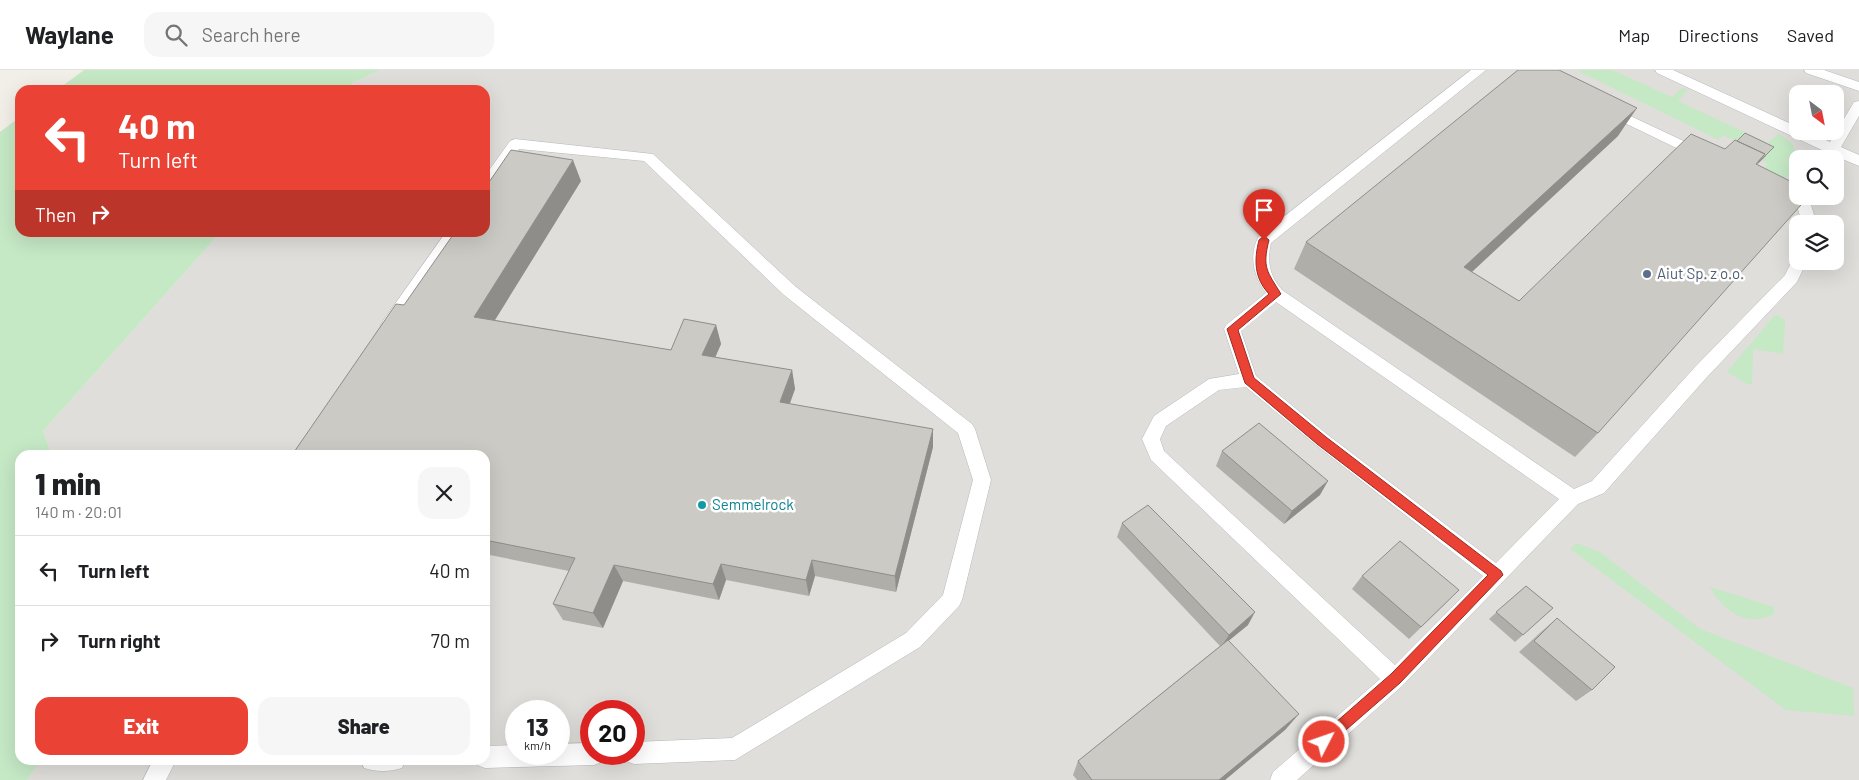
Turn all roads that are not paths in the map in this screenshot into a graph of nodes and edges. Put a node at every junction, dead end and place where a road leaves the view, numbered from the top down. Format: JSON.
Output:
{"nodes":[{"id":1,"x":1478,"y":70,"type":"edge"},
{"id":2,"x":1662,"y":70,"type":"edge"},
{"id":3,"x":1811,"y":70,"type":"edge"},
{"id":4,"x":1859,"y":87,"type":"edge"},
{"id":5,"x":1597,"y":104,"type":"edge"},
{"id":6,"x":1859,"y":105,"type":"edge"},
{"id":7,"x":1821,"y":150,"type":"edge"},
{"id":8,"x":1831,"y":150,"type":"edge"},
{"id":9,"x":1709,"y":158,"type":"edge"},
{"id":10,"x":1844,"y":158,"type":"edge"},
{"id":11,"x":1859,"y":161,"type":"edge"},
{"id":12,"x":490,"y":180,"type":"edge"},
{"id":13,"x":451,"y":237,"type":"edge"},
{"id":14,"x":1795,"y":270,"type":"edge"},
{"id":15,"x":1276,"y":294,"type":"junction"},
{"id":16,"x":382,"y":336,"type":"edge"},
{"id":17,"x":1249,"y":380,"type":"junction"},
{"id":18,"x":1572,"y":498,"type":"junction"},
{"id":19,"x":1496,"y":575,"type":"junction"},
{"id":20,"x":1396,"y":679,"type":"junction"},
{"id":21,"x":645,"y":752,"type":"edge"},
{"id":22,"x":580,"y":754,"type":"edge"},
{"id":23,"x":490,"y":757,"type":"edge"},
{"id":24,"x":162,"y":765,"type":"edge"},
{"id":25,"x":154,"y":780,"type":"edge"},
{"id":26,"x":1281,"y":780,"type":"edge"}],
"edges":[{"from":1,"to":15,"type":"lane"},
{"from":2,"to":7,"type":"lane"},
{"from":3,"to":4,"type":"lane"},
{"from":5,"to":9,"type":"lane"},
{"from":6,"to":8,"type":"lane"},
{"from":10,"to":11,"type":"lane"},
{"from":12,"to":21,"type":"lane"},
{"from":13,"to":16,"type":"lane"},
{"from":14,"to":18,"type":"lane"},
{"from":15,"to":17,"type":"lane"},
{"from":15,"to":18,"type":"lane"},
{"from":17,"to":19,"type":"lane"},
{"from":17,"to":20,"type":"lane"},
{"from":18,"to":19,"type":"lane"},
{"from":19,"to":20,"type":"lane"},
{"from":20,"to":26,"type":"lane"},
{"from":22,"to":23,"type":"lane"},
{"from":24,"to":25,"type":"lane"}]}
